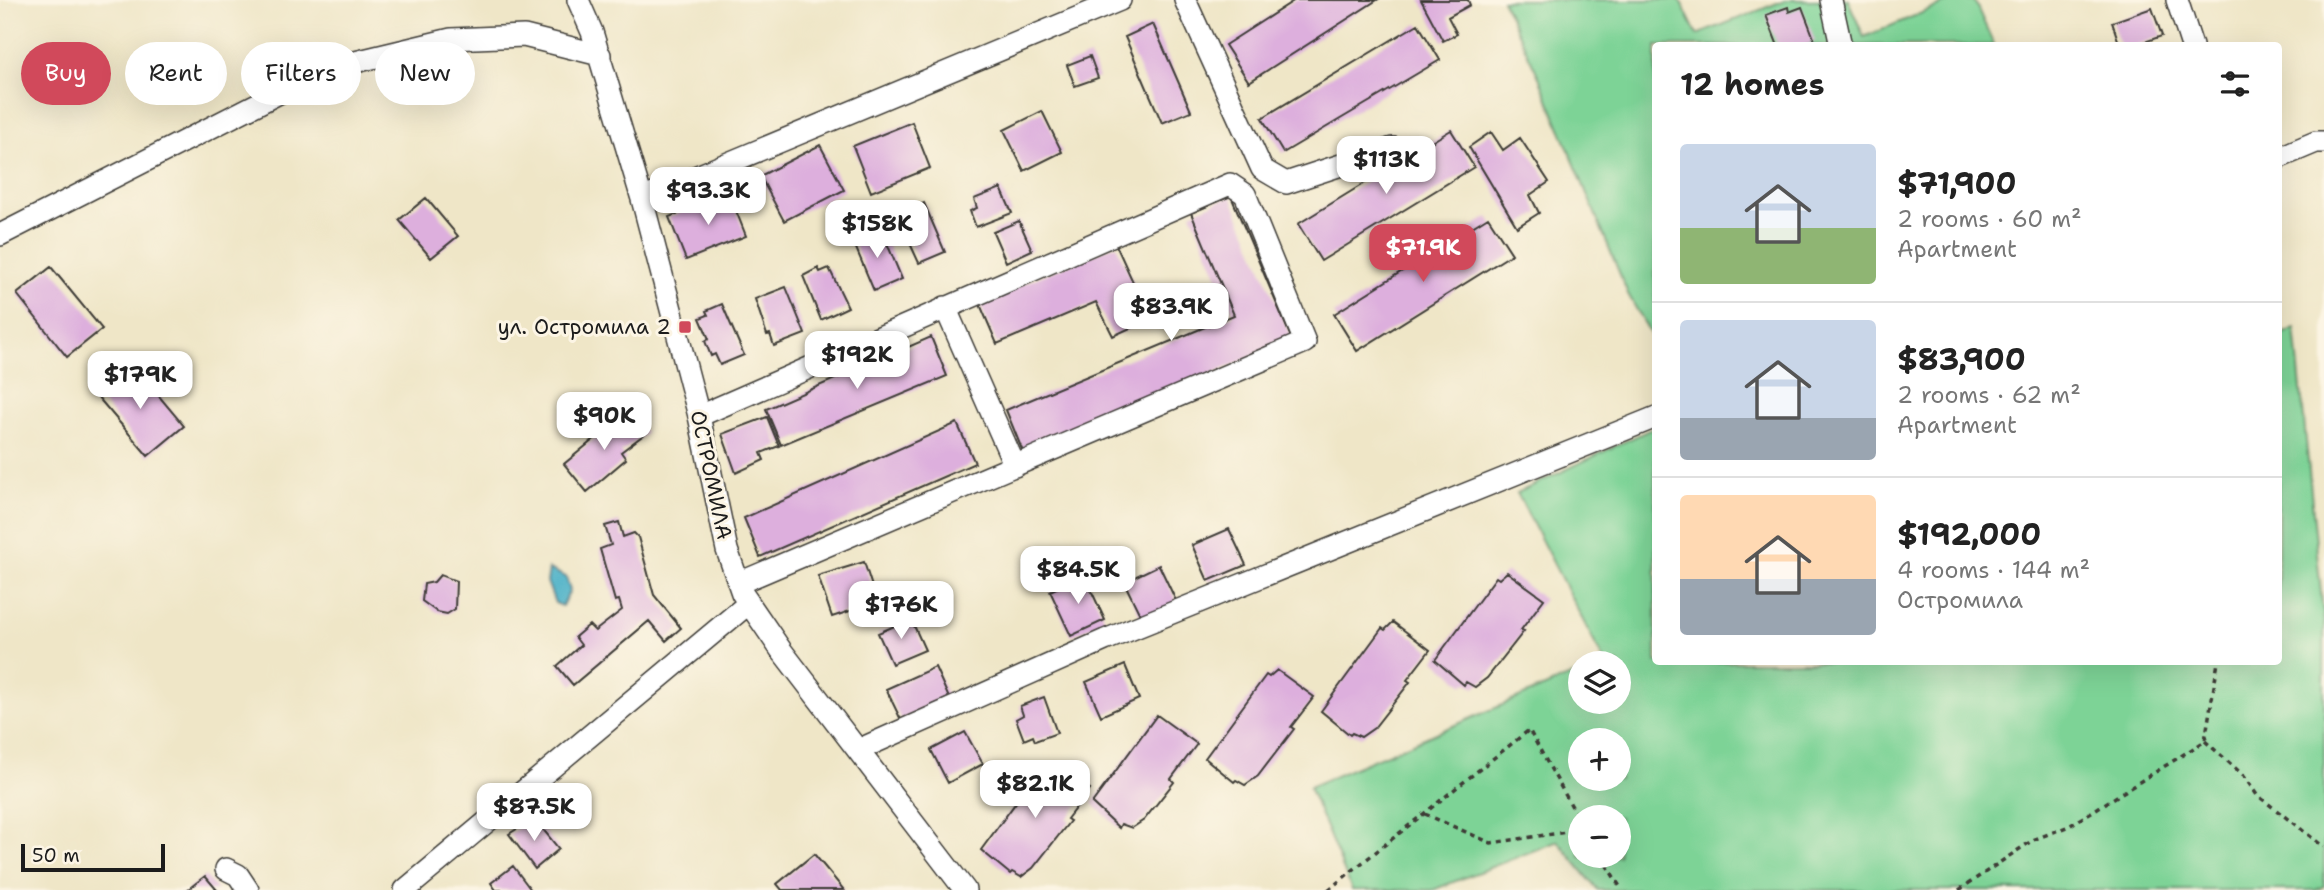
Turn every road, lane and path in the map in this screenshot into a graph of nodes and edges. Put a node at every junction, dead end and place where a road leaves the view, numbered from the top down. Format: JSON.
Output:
{"nodes":[{"id":1,"x":578,"y":0,"type":"edge"},
{"id":2,"x":1120,"y":0,"type":"edge"},
{"id":3,"x":1185,"y":0,"type":"edge"},
{"id":4,"x":1831,"y":0,"type":"edge"},
{"id":5,"x":2177,"y":0,"type":"edge"},
{"id":6,"x":1840,"y":42,"type":"edge"},
{"id":7,"x":2191,"y":42,"type":"edge"},
{"id":8,"x":600,"y":55,"type":"junction"},
{"id":9,"x":2324,"y":142,"type":"edge"},
{"id":10,"x":1392,"y":148,"type":"dead end"},
{"id":11,"x":2282,"y":156,"type":"edge"},
{"id":12,"x":642,"y":199,"type":"junction"},
{"id":13,"x":0,"y":235,"type":"edge"},
{"id":14,"x":945,"y":307,"type":"junction"},
{"id":15,"x":699,"y":416,"type":"junction"},
{"id":16,"x":1652,"y":419,"type":"edge"},
{"id":17,"x":1014,"y":466,"type":"junction"},
{"id":18,"x":739,"y":583,"type":"junction"},
{"id":19,"x":749,"y":603,"type":"junction"},
{"id":20,"x":2218,"y":665,"type":"edge"},
{"id":21,"x":2205,"y":741,"type":"junction"},
{"id":22,"x":858,"y":750,"type":"junction"},
{"id":23,"x":1571,"y":805,"type":"edge"},
{"id":24,"x":1424,"y":813,"type":"junction"},
{"id":25,"x":1568,"y":832,"type":"edge"},
{"id":26,"x":2324,"y":847,"type":"edge"},
{"id":27,"x":1608,"y":868,"type":"edge"},
{"id":28,"x":226,"y":869,"type":"dead end"},
{"id":29,"x":248,"y":890,"type":"edge"},
{"id":30,"x":405,"y":890,"type":"edge"},
{"id":31,"x":965,"y":890,"type":"edge"},
{"id":32,"x":1328,"y":890,"type":"edge"},
{"id":33,"x":1622,"y":890,"type":"edge"},
{"id":34,"x":1959,"y":890,"type":"edge"}],
"edges":[{"from":1,"to":8,"type":"street","name":"ОСТРОМИЛА"},
{"from":2,"to":12,"type":"street"},
{"from":3,"to":10,"type":"street"},
{"from":4,"to":6,"type":"street"},
{"from":5,"to":7,"type":"street"},
{"from":8,"to":12,"type":"street","name":"ОСТРОМИЛА"},
{"from":8,"to":13,"type":"street"},
{"from":9,"to":11,"type":"street"},
{"from":12,"to":15,"type":"street","name":"ОСТРОМИЛА"},
{"from":14,"to":15,"type":"street"},
{"from":14,"to":17,"type":"street"},
{"from":14,"to":17,"type":"street"},
{"from":15,"to":18,"type":"street","name":"ОСТРОМИЛА"},
{"from":16,"to":22,"type":"street"},
{"from":17,"to":18,"type":"street"},
{"from":18,"to":19,"type":"street","name":"ОСТРОМИЛА"},
{"from":19,"to":22,"type":"street","name":"ОСТРОМИЛА"},
{"from":19,"to":30,"type":"street"},
{"from":20,"to":21,"type":"path"},
{"from":21,"to":26,"type":"path"},
{"from":21,"to":34,"type":"path"},
{"from":22,"to":31,"type":"street","name":"ОСТРОМИЛА"},
{"from":23,"to":24,"type":"path"},
{"from":24,"to":25,"type":"path"},
{"from":24,"to":32,"type":"path"},
{"from":27,"to":33,"type":"path"},
{"from":28,"to":29,"type":"street"}]}
